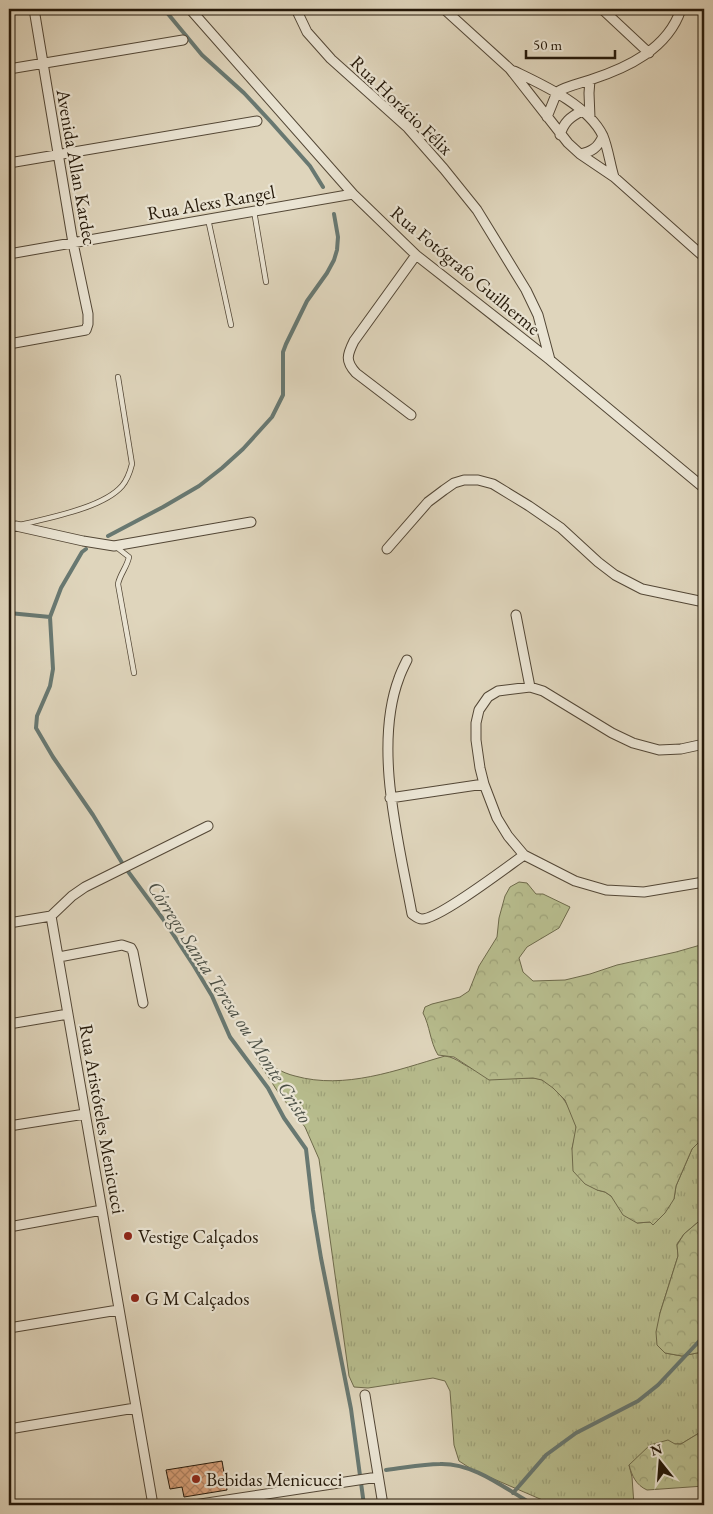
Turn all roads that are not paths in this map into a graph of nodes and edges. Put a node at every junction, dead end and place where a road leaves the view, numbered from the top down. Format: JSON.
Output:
{"nodes":[{"id":1,"x":34,"y":9,"type":"edge"},
{"id":2,"x":190,"y":9,"type":"edge"},
{"id":3,"x":296,"y":9,"type":"edge"},
{"id":4,"x":444,"y":9,"type":"edge"},
{"id":5,"x":602,"y":9,"type":"edge"},
{"id":6,"x":681,"y":9,"type":"edge"},
{"id":7,"x":183,"y":40,"type":"dead end"},
{"id":8,"x":649,"y":53,"type":"junction"},
{"id":9,"x":44,"y":63,"type":"junction"},
{"id":10,"x":9,"y":68,"type":"edge"},
{"id":11,"x":510,"y":69,"type":"junction"},
{"id":12,"x":590,"y":80,"type":"junction"},
{"id":13,"x":557,"y":92,"type":"junction"},
{"id":14,"x":582,"y":112,"type":"junction"},
{"id":15,"x":547,"y":117,"type":"junction"},
{"id":16,"x":590,"y":118,"type":"junction"},
{"id":17,"x":257,"y":122,"type":"dead end"},
{"id":18,"x":560,"y":135,"type":"junction"},
{"id":19,"x":603,"y":136,"type":"junction"},
{"id":20,"x":58,"y":154,"type":"junction"},
{"id":21,"x":580,"y":154,"type":"junction"},
{"id":22,"x":9,"y":163,"type":"edge"},
{"id":23,"x":614,"y":177,"type":"junction"},
{"id":24,"x":354,"y":194,"type":"junction"},
{"id":25,"x":254,"y":211,"type":"junction"},
{"id":26,"x":208,"y":219,"type":"junction"},
{"id":27,"x":73,"y":243,"type":"junction"},
{"id":28,"x":9,"y":254,"type":"edge"},
{"id":29,"x":416,"y":255,"type":"junction"},
{"id":30,"x":704,"y":257,"type":"edge"},
{"id":31,"x":266,"y":282,"type":"dead end"},
{"id":32,"x":231,"y":325,"type":"dead end"},
{"id":33,"x":9,"y":344,"type":"edge"},
{"id":34,"x":550,"y":360,"type":"junction"},
{"id":35,"x":118,"y":377,"type":"dead end"},
{"id":36,"x":411,"y":415,"type":"dead end"},
{"id":37,"x":704,"y":488,"type":"edge"},
{"id":38,"x":251,"y":522,"type":"dead end"},
{"id":39,"x":12,"y":527,"type":"edge"},
{"id":40,"x":114,"y":546,"type":"junction"},
{"id":41,"x":387,"y":549,"type":"dead end"},
{"id":42,"x":704,"y":602,"type":"edge"},
{"id":43,"x":516,"y":615,"type":"dead end"},
{"id":44,"x":407,"y":660,"type":"dead end"},
{"id":45,"x":134,"y":673,"type":"dead end"},
{"id":46,"x":530,"y":687,"type":"junction"},
{"id":47,"x":704,"y":744,"type":"edge"},
{"id":48,"x":484,"y":784,"type":"junction"},
{"id":49,"x":390,"y":798,"type":"junction"},
{"id":50,"x":208,"y":826,"type":"dead end"},
{"id":51,"x":524,"y":855,"type":"junction"},
{"id":52,"x":704,"y":882,"type":"edge"},
{"id":53,"x":51,"y":916,"type":"junction"},
{"id":54,"x":9,"y":923,"type":"edge"},
{"id":55,"x":58,"y":957,"type":"junction"},
{"id":56,"x":143,"y":1003,"type":"dead end"},
{"id":57,"x":68,"y":1014,"type":"junction"},
{"id":58,"x":9,"y":1024,"type":"edge"},
{"id":59,"x":85,"y":1114,"type":"junction"},
{"id":60,"x":9,"y":1126,"type":"edge"},
{"id":61,"x":102,"y":1210,"type":"junction"},
{"id":62,"x":9,"y":1227,"type":"edge"},
{"id":63,"x":118,"y":1310,"type":"junction"},
{"id":64,"x":9,"y":1328,"type":"edge"},
{"id":65,"x":366,"y":1395,"type":"dead end"},
{"id":66,"x":135,"y":1408,"type":"junction"},
{"id":67,"x":9,"y":1429,"type":"edge"},
{"id":68,"x":378,"y":1476,"type":"junction"},
{"id":69,"x":153,"y":1505,"type":"edge"},
{"id":70,"x":194,"y":1505,"type":"edge"},
{"id":71,"x":383,"y":1505,"type":"edge"}],
"edges":[{"from":1,"to":9,"type":"street","name":"Avenida Allan Kardec"},
{"from":2,"to":24,"type":"street","name":"Rua Fotógrafo Guilherme"},
{"from":3,"to":34,"type":"street","name":"Rua Horácio Félix"},
{"from":4,"to":11,"type":"street"},
{"from":5,"to":8,"type":"street"},
{"from":6,"to":8,"type":"street"},
{"from":7,"to":9,"type":"street"},
{"from":8,"to":12,"type":"street"},
{"from":9,"to":10,"type":"street"},
{"from":9,"to":20,"type":"street","name":"Avenida Allan Kardec"},
{"from":11,"to":13,"type":"street"},
{"from":11,"to":15,"type":"street"},
{"from":12,"to":13,"type":"street"},
{"from":12,"to":16,"type":"street"},
{"from":13,"to":14,"type":"street"},
{"from":13,"to":15,"type":"street"},
{"from":14,"to":16,"type":"street"},
{"from":14,"to":18,"type":"street"},
{"from":15,"to":18,"type":"street"},
{"from":16,"to":19,"type":"street"},
{"from":17,"to":20,"type":"street"},
{"from":18,"to":21,"type":"street"},
{"from":19,"to":21,"type":"street"},
{"from":19,"to":23,"type":"street"},
{"from":20,"to":22,"type":"street"},
{"from":20,"to":27,"type":"street","name":"Avenida Allan Kardec"},
{"from":21,"to":23,"type":"street"},
{"from":23,"to":30,"type":"street"},
{"from":24,"to":25,"type":"street","name":"Rua Alexs Rangel"},
{"from":24,"to":29,"type":"street","name":"Rua Fotógrafo Guilherme"},
{"from":25,"to":26,"type":"street","name":"Rua Alexs Rangel"},
{"from":25,"to":31,"type":"lane"},
{"from":26,"to":27,"type":"street","name":"Rua Alexs Rangel"},
{"from":26,"to":32,"type":"lane"},
{"from":27,"to":28,"type":"street","name":"Rua Alexs Rangel"},
{"from":27,"to":33,"type":"street","name":"Avenida Allan Kardec"},
{"from":29,"to":34,"type":"street","name":"Rua Fotógrafo Guilherme"},
{"from":29,"to":36,"type":"street"},
{"from":34,"to":37,"type":"street","name":"Rua Fotógrafo Guilherme"},
{"from":35,"to":39,"type":"lane"},
{"from":38,"to":40,"type":"street"},
{"from":39,"to":40,"type":"street"},
{"from":40,"to":45,"type":"lane"},
{"from":41,"to":42,"type":"street"},
{"from":43,"to":46,"type":"street"},
{"from":44,"to":49,"type":"street"},
{"from":46,"to":47,"type":"street"},
{"from":46,"to":48,"type":"street"},
{"from":48,"to":49,"type":"street"},
{"from":48,"to":51,"type":"street"},
{"from":49,"to":51,"type":"street"},
{"from":50,"to":53,"type":"street"},
{"from":51,"to":52,"type":"street"},
{"from":53,"to":54,"type":"street"},
{"from":53,"to":55,"type":"street","name":"Rua Aristóteles Menicucci"},
{"from":55,"to":56,"type":"street"},
{"from":55,"to":57,"type":"street","name":"Rua Aristóteles Menicucci"},
{"from":57,"to":58,"type":"street"},
{"from":57,"to":59,"type":"street","name":"Rua Aristóteles Menicucci"},
{"from":59,"to":60,"type":"street"},
{"from":59,"to":61,"type":"street","name":"Rua Aristóteles Menicucci"},
{"from":61,"to":62,"type":"street"},
{"from":61,"to":63,"type":"street","name":"Rua Aristóteles Menicucci"},
{"from":63,"to":64,"type":"street"},
{"from":63,"to":66,"type":"street","name":"Rua Aristóteles Menicucci"},
{"from":65,"to":68,"type":"street"},
{"from":66,"to":67,"type":"street"},
{"from":66,"to":69,"type":"street","name":"Rua Aristóteles Menicucci"},
{"from":68,"to":70,"type":"street"},
{"from":68,"to":71,"type":"street"}]}
